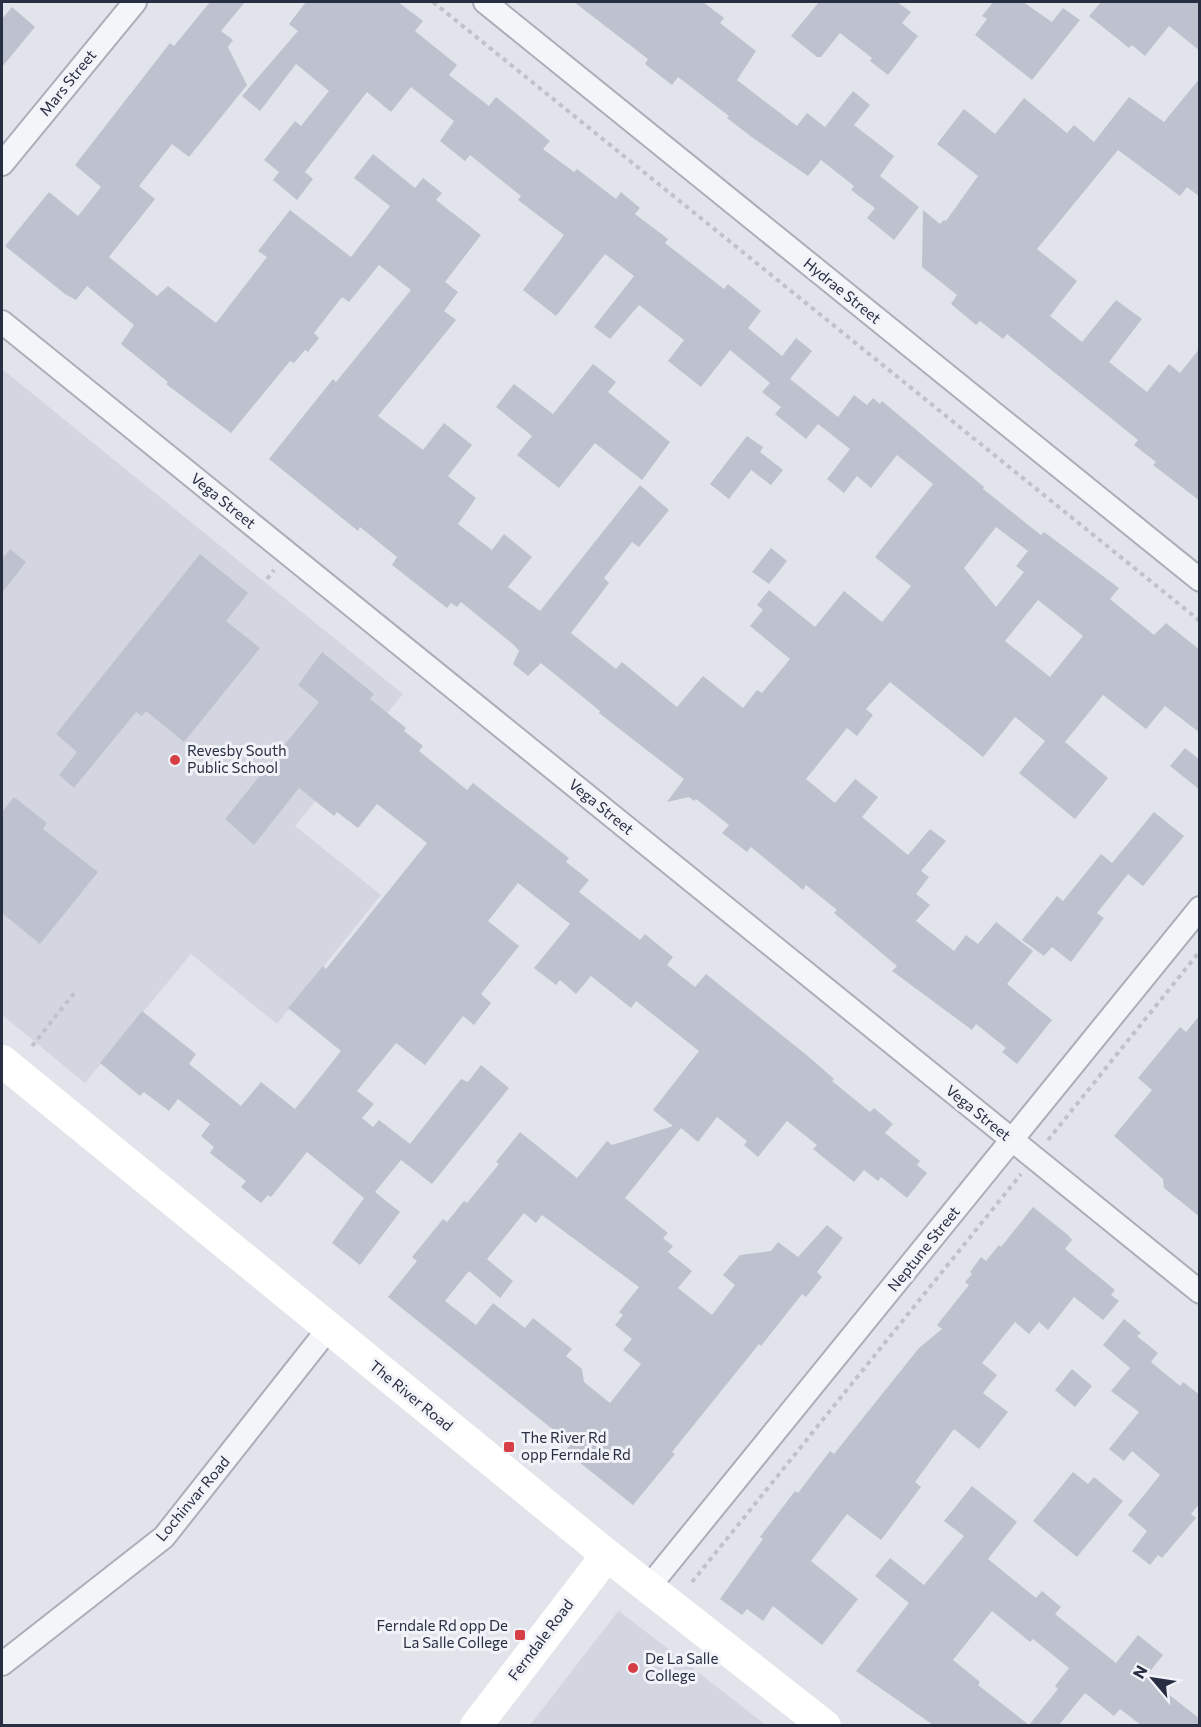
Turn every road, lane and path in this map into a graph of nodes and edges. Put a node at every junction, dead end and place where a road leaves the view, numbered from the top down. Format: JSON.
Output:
{"nodes":[{"id":1,"x":135,"y":2,"type":"edge"},
{"id":2,"x":433,"y":2,"type":"edge"},
{"id":3,"x":485,"y":2,"type":"edge"},
{"id":4,"x":2,"y":164,"type":"edge"},
{"id":5,"x":2,"y":322,"type":"edge"},
{"id":6,"x":1200,"y":580,"type":"edge"},
{"id":7,"x":1200,"y":621,"type":"edge"},
{"id":8,"x":1200,"y":908,"type":"edge"},
{"id":9,"x":1200,"y":951,"type":"edge"},
{"id":10,"x":75,"y":992,"type":"dead end"},
{"id":11,"x":32,"y":1046,"type":"dead end"},
{"id":12,"x":2,"y":1061,"type":"edge"},
{"id":13,"x":1012,"y":1140,"type":"junction"},
{"id":14,"x":1034,"y":1158,"type":"junction"},
{"id":15,"x":1200,"y":1292,"type":"edge"},
{"id":16,"x":329,"y":1328,"type":"junction"},
{"id":17,"x":607,"y":1556,"type":"junction"},
{"id":18,"x":692,"y":1582,"type":"dead end"},
{"id":19,"x":648,"y":1588,"type":"junction"},
{"id":20,"x":2,"y":1664,"type":"edge"},
{"id":21,"x":476,"y":1725,"type":"edge"},
{"id":22,"x":825,"y":1725,"type":"edge"}],
"edges":[{"from":1,"to":4,"type":"street","name":"Mars Street"},
{"from":2,"to":7,"type":"path"},
{"from":3,"to":6,"type":"street","name":"Hydrae Street"},
{"from":5,"to":13,"type":"street","name":"Vega Street"},
{"from":8,"to":13,"type":"street","name":"Neptune Street"},
{"from":9,"to":14,"type":"path"},
{"from":10,"to":11,"type":"path"},
{"from":12,"to":16,"type":"main road","name":"The River Road"},
{"from":13,"to":14,"type":"street","name":"Vega Street"},
{"from":13,"to":19,"type":"street","name":"Neptune Street"},
{"from":14,"to":15,"type":"street","name":"Vega Street"},
{"from":14,"to":18,"type":"path"},
{"from":16,"to":17,"type":"main road","name":"The River Road"},
{"from":16,"to":20,"type":"street","name":"Lochinvar Road"},
{"from":17,"to":19,"type":"main road","name":"The River Road"},
{"from":17,"to":21,"type":"main road","name":"Ferndale Road"},
{"from":19,"to":22,"type":"main road","name":"The River Road"}]}
